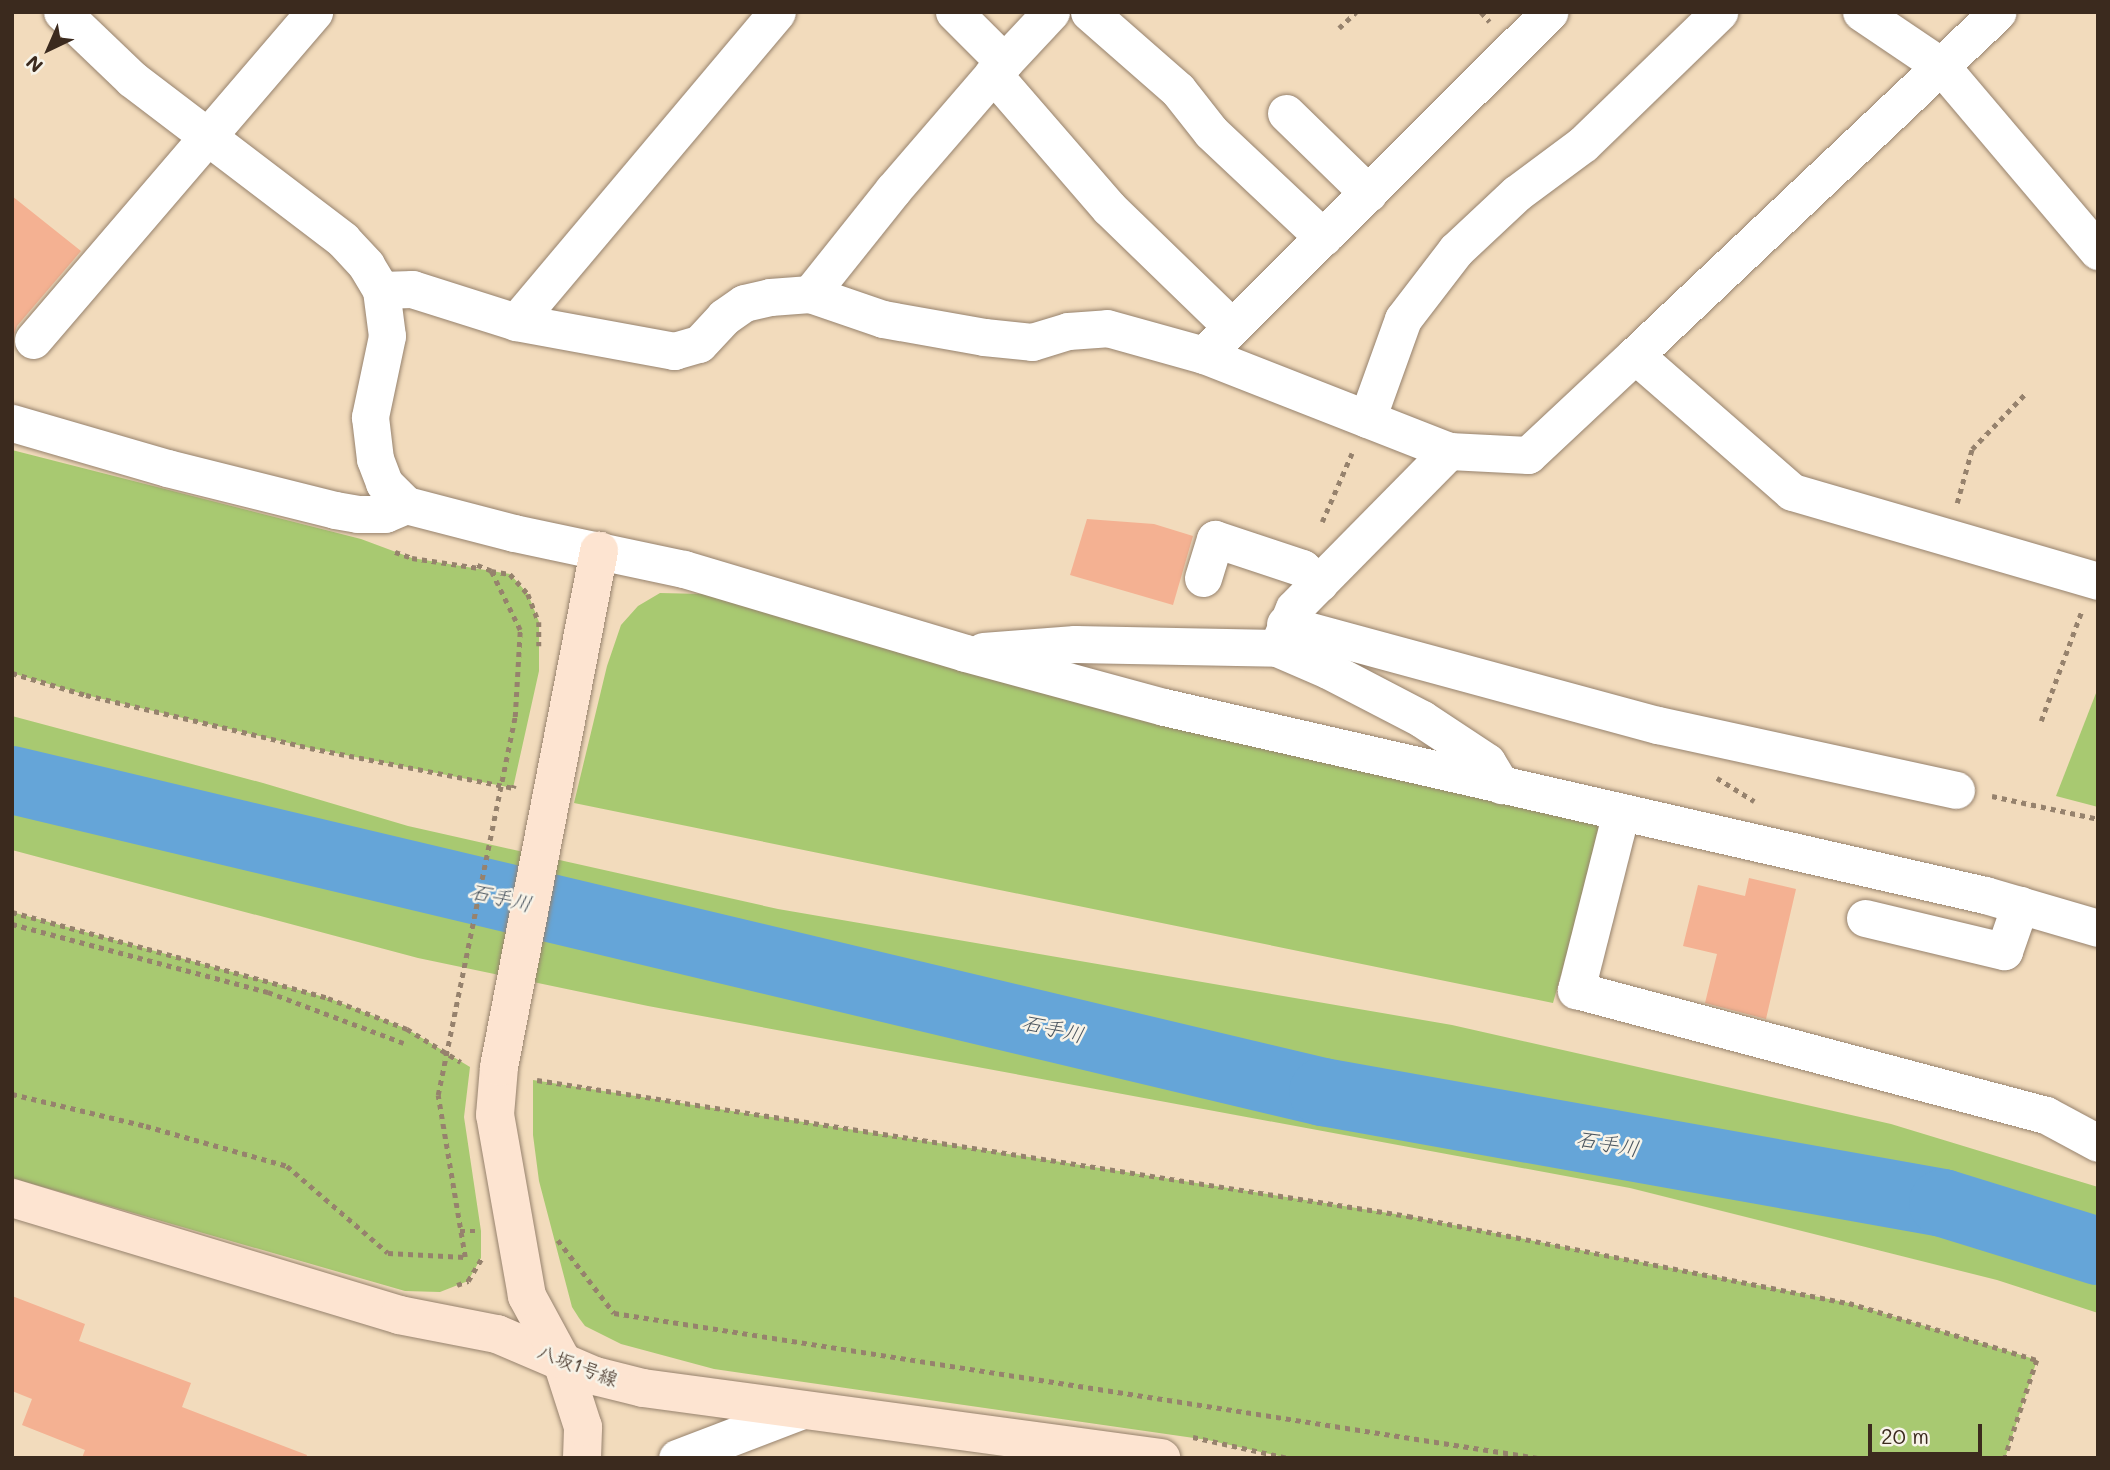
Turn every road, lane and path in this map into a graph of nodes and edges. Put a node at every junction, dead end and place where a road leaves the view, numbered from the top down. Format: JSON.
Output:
{"nodes":[{"id":1,"x":62,"y":12,"type":"edge"},
{"id":2,"x":314,"y":12,"type":"edge"},
{"id":3,"x":778,"y":12,"type":"edge"},
{"id":4,"x":954,"y":12,"type":"edge"},
{"id":5,"x":1051,"y":12,"type":"edge"},
{"id":6,"x":1089,"y":12,"type":"edge"},
{"id":7,"x":1356,"y":12,"type":"edge"},
{"id":8,"x":1550,"y":12,"type":"edge"},
{"id":9,"x":1719,"y":12,"type":"edge"},
{"id":10,"x":1861,"y":12,"type":"edge"},
{"id":11,"x":1998,"y":12,"type":"edge"},
{"id":12,"x":1339,"y":28,"type":"dead end"},
{"id":13,"x":1941,"y":66,"type":"junction"},
{"id":14,"x":998,"y":68,"type":"junction"},
{"id":15,"x":1286,"y":113,"type":"dead end"},
{"id":16,"x":209,"y":136,"type":"junction"},
{"id":17,"x":1368,"y":193,"type":"junction"},
{"id":18,"x":1323,"y":237,"type":"junction"},
{"id":19,"x":2098,"y":251,"type":"edge"},
{"id":20,"x":381,"y":290,"type":"junction"},
{"id":21,"x":810,"y":294,"type":"junction"},
{"id":22,"x":516,"y":323,"type":"junction"},
{"id":23,"x":1232,"y":327,"type":"junction"},
{"id":24,"x":19,"y":342,"type":"edge"},
{"id":25,"x":1204,"y":355,"type":"junction"},
{"id":26,"x":1635,"y":355,"type":"junction"},
{"id":27,"x":2025,"y":394,"type":"dead end"},
{"id":28,"x":1367,"y":419,"type":"junction"},
{"id":29,"x":12,"y":423,"type":"edge"},
{"id":30,"x":1450,"y":451,"type":"junction"},
{"id":31,"x":406,"y":505,"type":"junction"},
{"id":32,"x":1947,"y":537,"type":"junction"},
{"id":33,"x":387,"y":548,"type":"dead end"},
{"id":34,"x":599,"y":551,"type":"junction"},
{"id":35,"x":455,"y":557,"type":"dead end"},
{"id":36,"x":491,"y":571,"type":"junction"},
{"id":37,"x":1311,"y":576,"type":"junction"},
{"id":38,"x":1203,"y":578,"type":"dead end"},
{"id":39,"x":2095,"y":581,"type":"edge"},
{"id":40,"x":1281,"y":636,"type":"junction"},
{"id":41,"x":965,"y":653,"type":"junction"},
{"id":42,"x":539,"y":659,"type":"dead end"},
{"id":43,"x":12,"y":673,"type":"edge"},
{"id":44,"x":2041,"y":721,"type":"dead end"},
{"id":45,"x":1709,"y":774,"type":"dead end"},
{"id":46,"x":516,"y":775,"type":"dead end"},
{"id":47,"x":502,"y":785,"type":"junction"},
{"id":48,"x":1501,"y":785,"type":"junction"},
{"id":49,"x":1956,"y":790,"type":"joint"},
{"id":50,"x":1621,"y":812,"type":"junction"},
{"id":51,"x":2098,"y":818,"type":"edge"},
{"id":52,"x":1781,"y":848,"type":"junction"},
{"id":53,"x":2020,"y":905,"type":"junction"},
{"id":54,"x":12,"y":912,"type":"edge"},
{"id":55,"x":1865,"y":918,"type":"dead end"},
{"id":56,"x":12,"y":924,"type":"edge"},
{"id":57,"x":2098,"y":928,"type":"edge"},
{"id":58,"x":404,"y":1043,"type":"dead end"},
{"id":59,"x":446,"y":1053,"type":"junction"},
{"id":60,"x":501,"y":1071,"type":"junction"},
{"id":61,"x":12,"y":1094,"type":"edge"},
{"id":62,"x":2098,"y":1143,"type":"edge"},
{"id":63,"x":12,"y":1198,"type":"edge"},
{"id":64,"x":480,"y":1220,"type":"dead end"},
{"id":65,"x":481,"y":1231,"type":"dead end"},
{"id":66,"x":556,"y":1253,"type":"dead end"},
{"id":67,"x":481,"y":1258,"type":"dead end"},
{"id":68,"x":449,"y":1288,"type":"dead end"},
{"id":69,"x":561,"y":1359,"type":"junction"},
{"id":70,"x":800,"y":1411,"type":"junction"},
{"id":71,"x":1171,"y":1447,"type":"edge"},
{"id":72,"x":582,"y":1458,"type":"edge"},
{"id":73,"x":677,"y":1458,"type":"edge"},
{"id":74,"x":1288,"y":1458,"type":"edge"},
{"id":75,"x":1538,"y":1458,"type":"edge"},
{"id":76,"x":2005,"y":1458,"type":"edge"}],
"edges":[{"from":1,"to":16,"type":"street"},
{"from":2,"to":16,"type":"street"},
{"from":3,"to":22,"type":"street"},
{"from":4,"to":14,"type":"street"},
{"from":5,"to":14,"type":"street"},
{"from":6,"to":18,"type":"street"},
{"from":7,"to":12,"type":"path"},
{"from":8,"to":17,"type":"street"},
{"from":9,"to":28,"type":"street"},
{"from":10,"to":13,"type":"street"},
{"from":11,"to":13,"type":"street"},
{"from":13,"to":19,"type":"street"},
{"from":13,"to":26,"type":"street"},
{"from":14,"to":21,"type":"street"},
{"from":14,"to":23,"type":"street"},
{"from":15,"to":17,"type":"street"},
{"from":16,"to":20,"type":"street"},
{"from":16,"to":24,"type":"street"},
{"from":17,"to":18,"type":"street"},
{"from":18,"to":23,"type":"street"},
{"from":20,"to":22,"type":"street"},
{"from":20,"to":31,"type":"street"},
{"from":21,"to":22,"type":"street"},
{"from":21,"to":25,"type":"street"},
{"from":23,"to":25,"type":"street"},
{"from":25,"to":28,"type":"street"},
{"from":26,"to":30,"type":"street"},
{"from":26,"to":32,"type":"street"},
{"from":27,"to":32,"type":"path"},
{"from":28,"to":30,"type":"street"},
{"from":28,"to":37,"type":"path"},
{"from":29,"to":31,"type":"street"},
{"from":30,"to":37,"type":"street"},
{"from":31,"to":34,"type":"street"},
{"from":32,"to":39,"type":"street"},
{"from":33,"to":36,"type":"path"},
{"from":34,"to":41,"type":"street"},
{"from":34,"to":60,"type":"street"},
{"from":35,"to":36,"type":"path"},
{"from":36,"to":42,"type":"path"},
{"from":36,"to":47,"type":"path"},
{"from":37,"to":38,"type":"street"},
{"from":37,"to":40,"type":"street"},
{"from":39,"to":44,"type":"path"},
{"from":40,"to":41,"type":"street"},
{"from":40,"to":48,"type":"street"},
{"from":40,"to":49,"type":"street"},
{"from":41,"to":48,"type":"street"},
{"from":43,"to":47,"type":"path"},
{"from":45,"to":52,"type":"path"},
{"from":46,"to":47,"type":"path"},
{"from":47,"to":59,"type":"path"},
{"from":48,"to":50,"type":"street"},
{"from":49,"to":51,"type":"path"},
{"from":50,"to":52,"type":"street"},
{"from":50,"to":62,"type":"street"},
{"from":52,"to":53,"type":"street"},
{"from":53,"to":55,"type":"street"},
{"from":53,"to":57,"type":"street"},
{"from":54,"to":59,"type":"path"},
{"from":56,"to":58,"type":"path"},
{"from":59,"to":60,"type":"path"},
{"from":59,"to":61,"type":"path"},
{"from":60,"to":69,"type":"street"},
{"from":60,"to":76,"type":"path"},
{"from":63,"to":69,"type":"street","name":"八坂1号線"},
{"from":64,"to":65,"type":"path"},
{"from":66,"to":75,"type":"path"},
{"from":67,"to":68,"type":"path"},
{"from":69,"to":70,"type":"street","name":"八坂1号線"},
{"from":69,"to":72,"type":"street"},
{"from":70,"to":71,"type":"street","name":"八坂1号線"},
{"from":70,"to":73,"type":"street"},
{"from":71,"to":74,"type":"path"}]}
